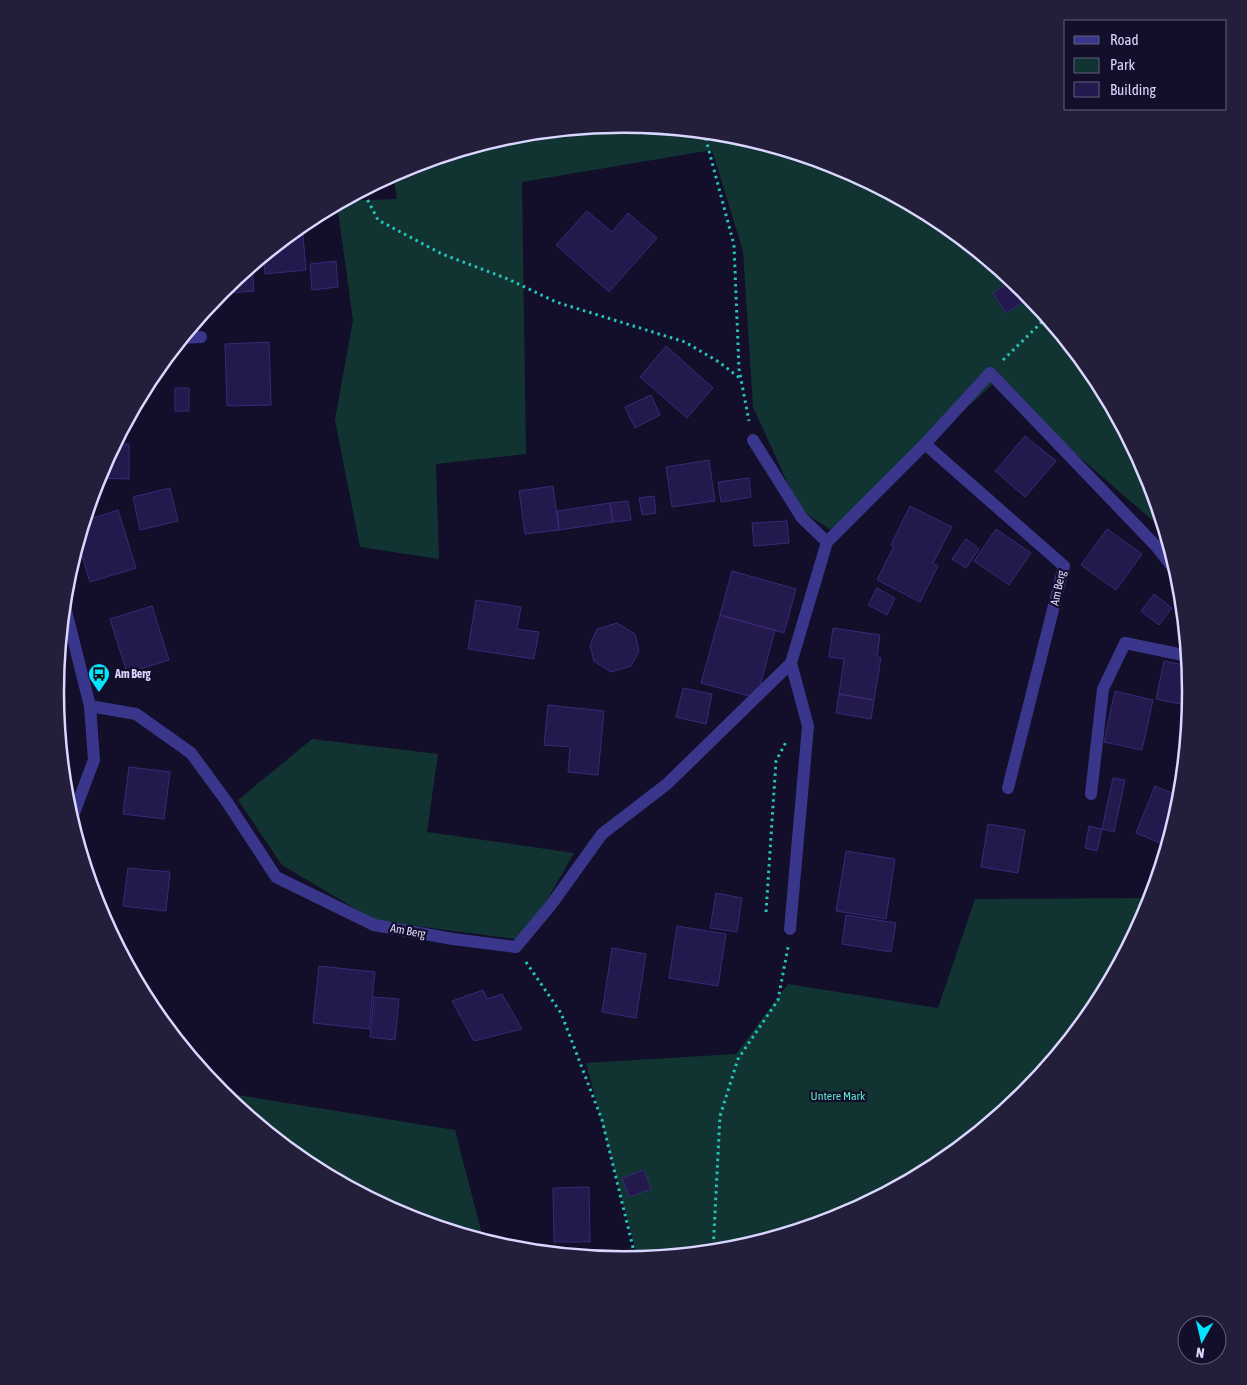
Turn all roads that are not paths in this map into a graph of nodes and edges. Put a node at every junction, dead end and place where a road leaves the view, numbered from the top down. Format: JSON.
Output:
{"nodes":[{"id":1,"x":191,"y":338,"type":"edge"},
{"id":2,"x":201,"y":338,"type":"dead end"},
{"id":3,"x":753,"y":440,"type":"road end"},
{"id":4,"x":926,"y":444,"type":"junction"},
{"id":5,"x":827,"y":542,"type":"junction"},
{"id":6,"x":1167,"y":559,"type":"edge"},
{"id":7,"x":69,"y":621,"type":"edge"},
{"id":8,"x":1182,"y":655,"type":"edge"},
{"id":9,"x":791,"y":664,"type":"junction"},
{"id":10,"x":90,"y":706,"type":"junction"},
{"id":11,"x":1008,"y":788,"type":"dead end"},
{"id":12,"x":1091,"y":794,"type":"dead end"},
{"id":13,"x":76,"y":807,"type":"edge"},
{"id":14,"x":790,"y":930,"type":"road end"}],
"edges":[{"from":1,"to":2,"type":"street"},
{"from":3,"to":5,"type":"street"},
{"from":4,"to":5,"type":"street"},
{"from":4,"to":6,"type":"street"},
{"from":4,"to":11,"type":"street","name":"Am Berg"},
{"from":5,"to":9,"type":"street"},
{"from":7,"to":10,"type":"street"},
{"from":8,"to":12,"type":"street"},
{"from":9,"to":10,"type":"street","name":"Am Berg"},
{"from":9,"to":14,"type":"street"},
{"from":10,"to":13,"type":"street"}]}
